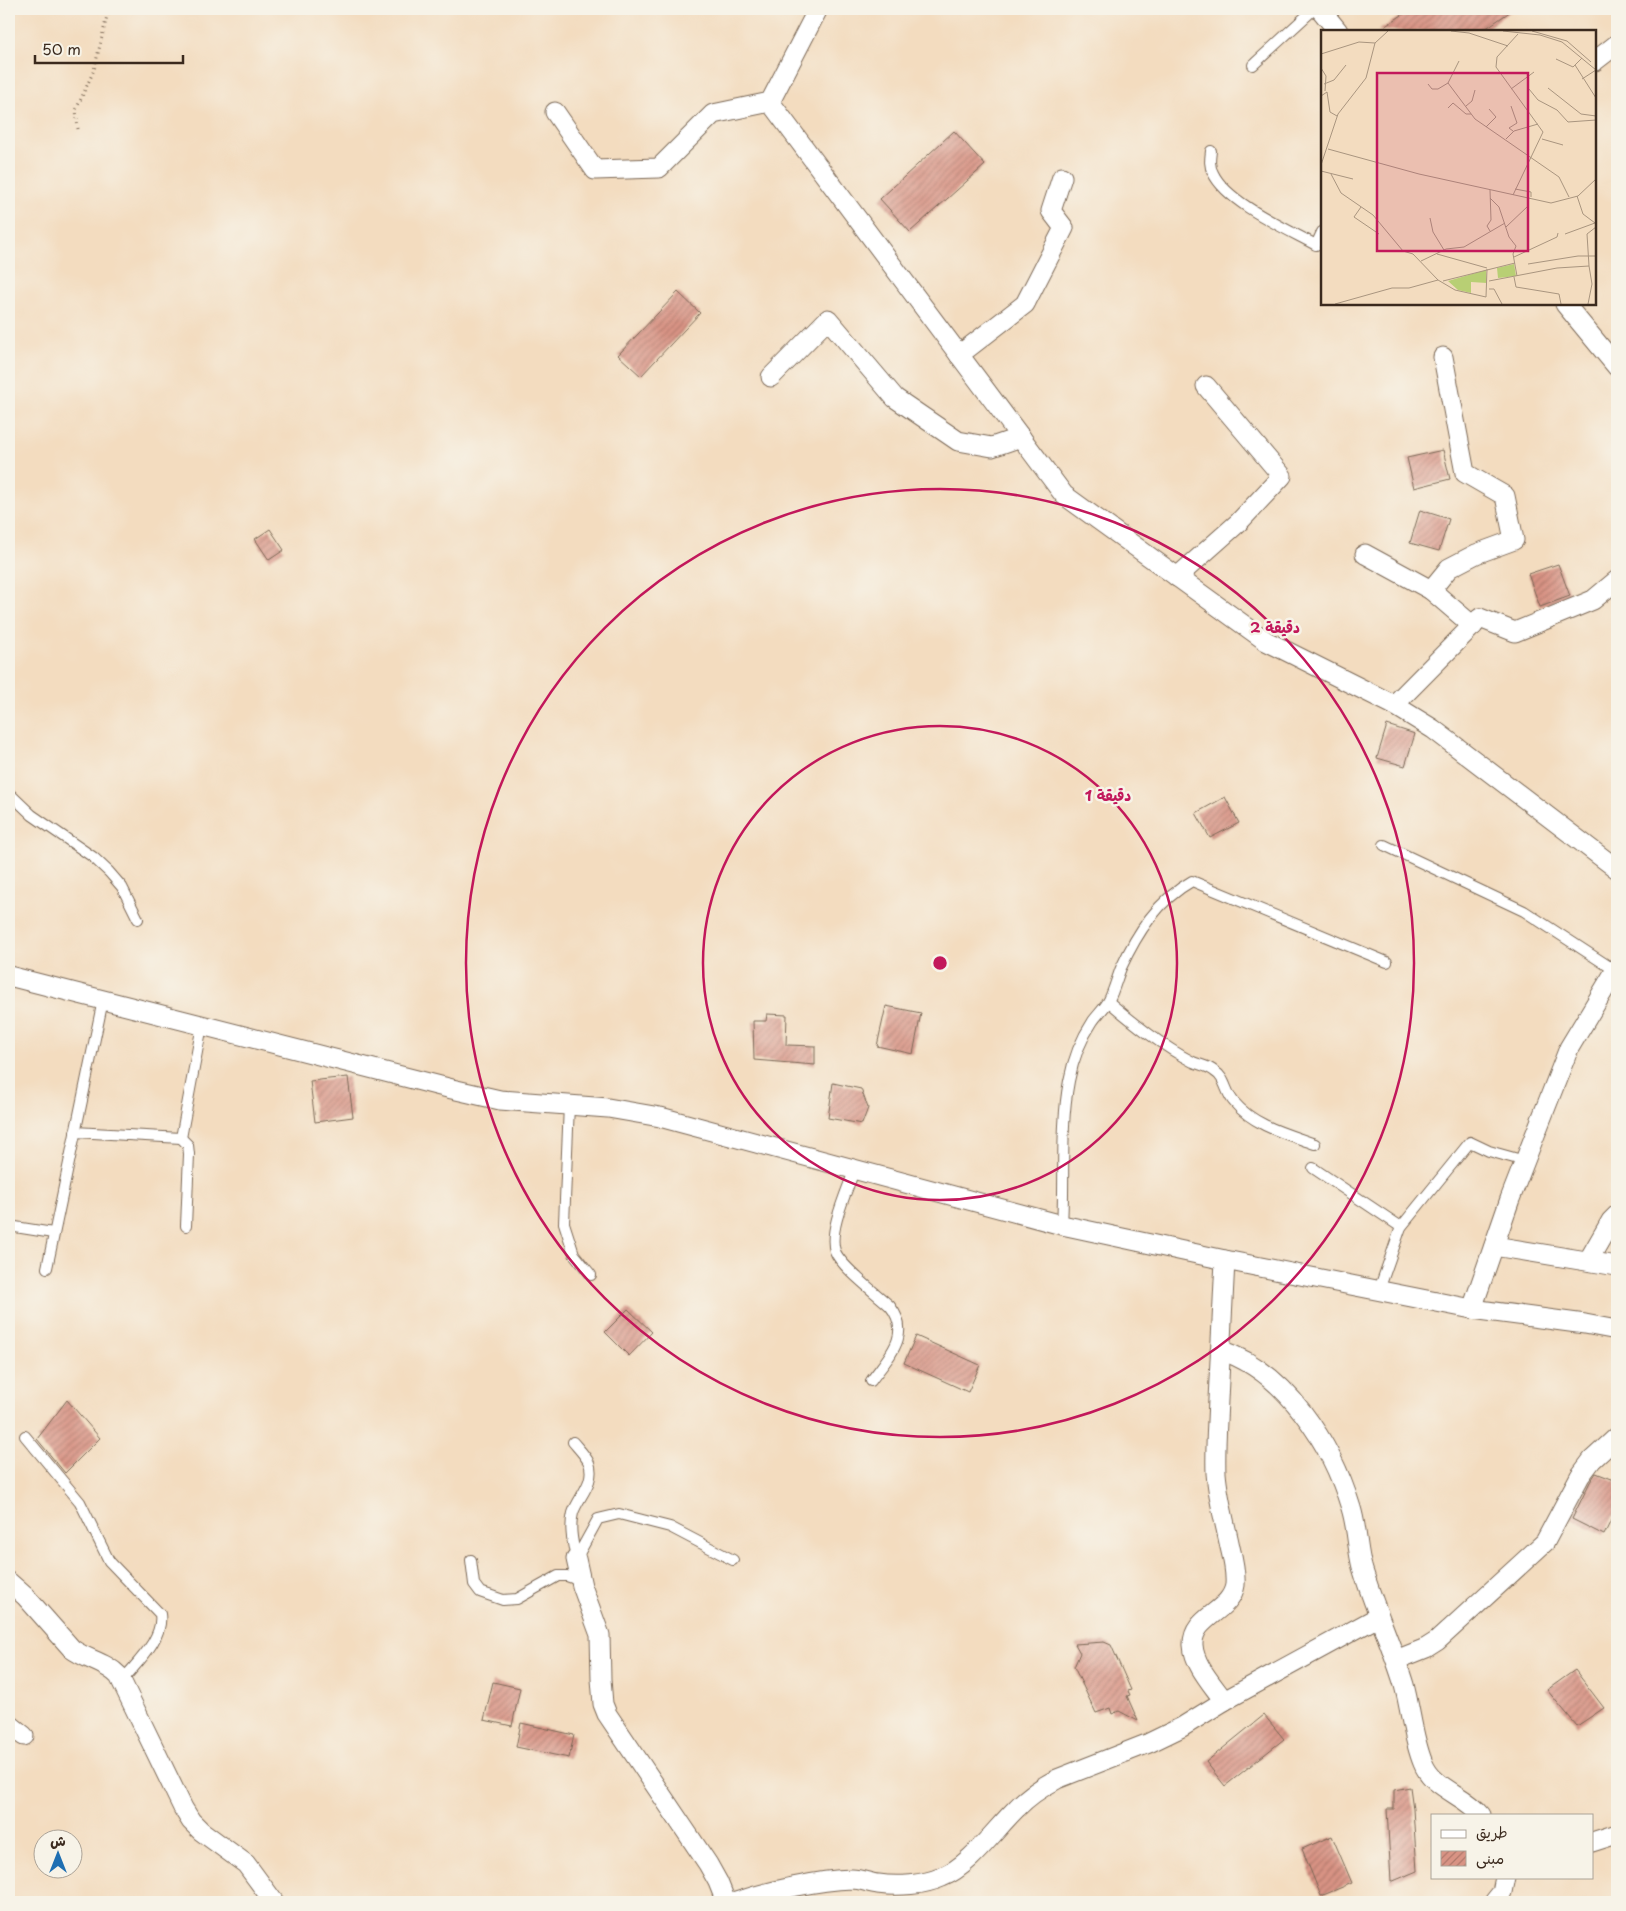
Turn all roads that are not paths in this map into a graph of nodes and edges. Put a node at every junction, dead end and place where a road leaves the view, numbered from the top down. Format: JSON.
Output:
{"nodes":[{"id":1,"x":818,"y":9,"type":"edge"},
{"id":2,"x":1314,"y":9,"type":"edge"},
{"id":3,"x":1320,"y":9,"type":"edge"},
{"id":4,"x":1337,"y":30,"type":"edge"},
{"id":5,"x":1617,"y":44,"type":"edge"},
{"id":6,"x":1596,"y":60,"type":"edge"},
{"id":7,"x":1253,"y":65,"type":"dead end"},
{"id":8,"x":770,"y":102,"type":"junction"},
{"id":9,"x":555,"y":112,"type":"dead end"},
{"id":10,"x":1211,"y":151,"type":"dead end"},
{"id":11,"x":1062,"y":177,"type":"dead end"},
{"id":12,"x":1321,"y":234,"type":"edge"},
{"id":13,"x":1566,"y":305,"type":"edge"},
{"id":14,"x":959,"y":355,"type":"junction"},
{"id":15,"x":1443,"y":357,"type":"dead end"},
{"id":16,"x":1617,"y":367,"type":"edge"},
{"id":17,"x":771,"y":376,"type":"dead end"},
{"id":18,"x":1206,"y":386,"type":"dead end"},
{"id":19,"x":1021,"y":437,"type":"junction"},
{"id":20,"x":1365,"y":554,"type":"dead end"},
{"id":21,"x":1177,"y":577,"type":"junction"},
{"id":22,"x":1617,"y":580,"type":"edge"},
{"id":23,"x":1431,"y":590,"type":"junction"},
{"id":24,"x":1473,"y":626,"type":"junction"},
{"id":25,"x":1394,"y":705,"type":"junction"},
{"id":26,"x":9,"y":793,"type":"edge"},
{"id":27,"x":1384,"y":845,"type":"dead end"},
{"id":28,"x":1617,"y":869,"type":"edge"},
{"id":29,"x":138,"y":919,"type":"dead end"},
{"id":30,"x":1387,"y":962,"type":"dead end"},
{"id":31,"x":1616,"y":970,"type":"edge"},
{"id":32,"x":9,"y":976,"type":"edge"},
{"id":33,"x":103,"y":1000,"type":"junction"},
{"id":34,"x":1109,"y":1002,"type":"junction"},
{"id":35,"x":202,"y":1026,"type":"junction"},
{"id":36,"x":569,"y":1105,"type":"junction"},
{"id":37,"x":75,"y":1132,"type":"junction"},
{"id":38,"x":181,"y":1138,"type":"junction"},
{"id":39,"x":1315,"y":1144,"type":"dead end"},
{"id":40,"x":1525,"y":1161,"type":"junction"},
{"id":41,"x":855,"y":1168,"type":"junction"},
{"id":42,"x":1313,"y":1168,"type":"dead end"},
{"id":43,"x":1617,"y":1215,"type":"edge"},
{"id":44,"x":1062,"y":1225,"type":"junction"},
{"id":45,"x":9,"y":1226,"type":"edge"},
{"id":46,"x":186,"y":1226,"type":"dead end"},
{"id":47,"x":1401,"y":1227,"type":"junction"},
{"id":48,"x":53,"y":1233,"type":"junction"},
{"id":49,"x":1494,"y":1246,"type":"junction"},
{"id":50,"x":1226,"y":1260,"type":"junction"},
{"id":51,"x":1588,"y":1261,"type":"junction"},
{"id":52,"x":1617,"y":1266,"type":"edge"},
{"id":53,"x":47,"y":1268,"type":"dead end"},
{"id":54,"x":591,"y":1275,"type":"dead end"},
{"id":55,"x":1379,"y":1290,"type":"junction"},
{"id":56,"x":1472,"y":1309,"type":"junction"},
{"id":57,"x":1617,"y":1330,"type":"edge"},
{"id":58,"x":1220,"y":1350,"type":"junction"},
{"id":59,"x":871,"y":1381,"type":"dead end"},
{"id":60,"x":25,"y":1436,"type":"dead end"},
{"id":61,"x":1617,"y":1437,"type":"edge"},
{"id":62,"x":573,"y":1442,"type":"dead end"},
{"id":63,"x":576,"y":1559,"type":"junction"},
{"id":64,"x":470,"y":1560,"type":"dead end"},
{"id":65,"x":733,"y":1560,"type":"dead end"},
{"id":66,"x":580,"y":1581,"type":"junction"},
{"id":67,"x":9,"y":1582,"type":"edge"},
{"id":68,"x":1378,"y":1617,"type":"junction"},
{"id":69,"x":1396,"y":1660,"type":"junction"},
{"id":70,"x":122,"y":1681,"type":"junction"},
{"id":71,"x":1224,"y":1701,"type":"junction"},
{"id":72,"x":9,"y":1724,"type":"edge"},
{"id":73,"x":24,"y":1736,"type":"dead end"},
{"id":74,"x":1480,"y":1814,"type":"edge"},
{"id":75,"x":1617,"y":1834,"type":"edge"},
{"id":76,"x":1594,"y":1841,"type":"edge"},
{"id":77,"x":1504,"y":1878,"type":"edge"},
{"id":78,"x":274,"y":1902,"type":"edge"},
{"id":79,"x":726,"y":1902,"type":"edge"},
{"id":80,"x":736,"y":1902,"type":"edge"},
{"id":81,"x":1494,"y":1902,"type":"edge"}],
"edges":[{"from":1,"to":8,"type":"street"},
{"from":2,"to":7,"type":"lane"},
{"from":3,"to":4,"type":"street"},
{"from":5,"to":6,"type":"street"},
{"from":8,"to":9,"type":"street"},
{"from":8,"to":14,"type":"street"},
{"from":10,"to":12,"type":"lane"},
{"from":11,"to":14,"type":"street"},
{"from":13,"to":16,"type":"street"},
{"from":14,"to":19,"type":"street"},
{"from":15,"to":23,"type":"street"},
{"from":17,"to":19,"type":"street"},
{"from":18,"to":21,"type":"street"},
{"from":19,"to":21,"type":"street"},
{"from":20,"to":23,"type":"street"},
{"from":21,"to":25,"type":"street"},
{"from":22,"to":24,"type":"street"},
{"from":23,"to":24,"type":"street"},
{"from":24,"to":25,"type":"street"},
{"from":25,"to":28,"type":"street"},
{"from":26,"to":29,"type":"lane"},
{"from":27,"to":31,"type":"lane"},
{"from":30,"to":34,"type":"lane"},
{"from":31,"to":40,"type":"street"},
{"from":32,"to":33,"type":"street"},
{"from":33,"to":35,"type":"street"},
{"from":33,"to":37,"type":"lane"},
{"from":34,"to":39,"type":"lane"},
{"from":34,"to":44,"type":"lane"},
{"from":35,"to":36,"type":"street"},
{"from":35,"to":38,"type":"lane"},
{"from":36,"to":41,"type":"street"},
{"from":36,"to":54,"type":"lane"},
{"from":37,"to":38,"type":"lane"},
{"from":37,"to":48,"type":"lane"},
{"from":38,"to":46,"type":"lane"},
{"from":40,"to":47,"type":"lane"},
{"from":40,"to":49,"type":"street"},
{"from":41,"to":44,"type":"street"},
{"from":41,"to":59,"type":"lane"},
{"from":42,"to":47,"type":"lane"},
{"from":43,"to":51,"type":"street"},
{"from":44,"to":50,"type":"street"},
{"from":45,"to":48,"type":"lane"},
{"from":47,"to":55,"type":"lane"},
{"from":48,"to":53,"type":"lane"},
{"from":49,"to":51,"type":"street"},
{"from":49,"to":56,"type":"street"},
{"from":50,"to":55,"type":"street"},
{"from":50,"to":58,"type":"street"},
{"from":51,"to":52,"type":"street"},
{"from":55,"to":56,"type":"street"},
{"from":56,"to":57,"type":"street"},
{"from":58,"to":68,"type":"street"},
{"from":58,"to":71,"type":"street"},
{"from":60,"to":70,"type":"lane"},
{"from":61,"to":69,"type":"street"},
{"from":62,"to":63,"type":"lane"},
{"from":63,"to":65,"type":"lane"},
{"from":63,"to":66,"type":"street"},
{"from":64,"to":66,"type":"lane"},
{"from":66,"to":79,"type":"street"},
{"from":67,"to":70,"type":"street"},
{"from":68,"to":69,"type":"street"},
{"from":68,"to":71,"type":"street"},
{"from":69,"to":74,"type":"street"},
{"from":70,"to":78,"type":"street"},
{"from":71,"to":80,"type":"street"},
{"from":72,"to":73,"type":"street"},
{"from":75,"to":76,"type":"street"},
{"from":77,"to":81,"type":"street"}]}
